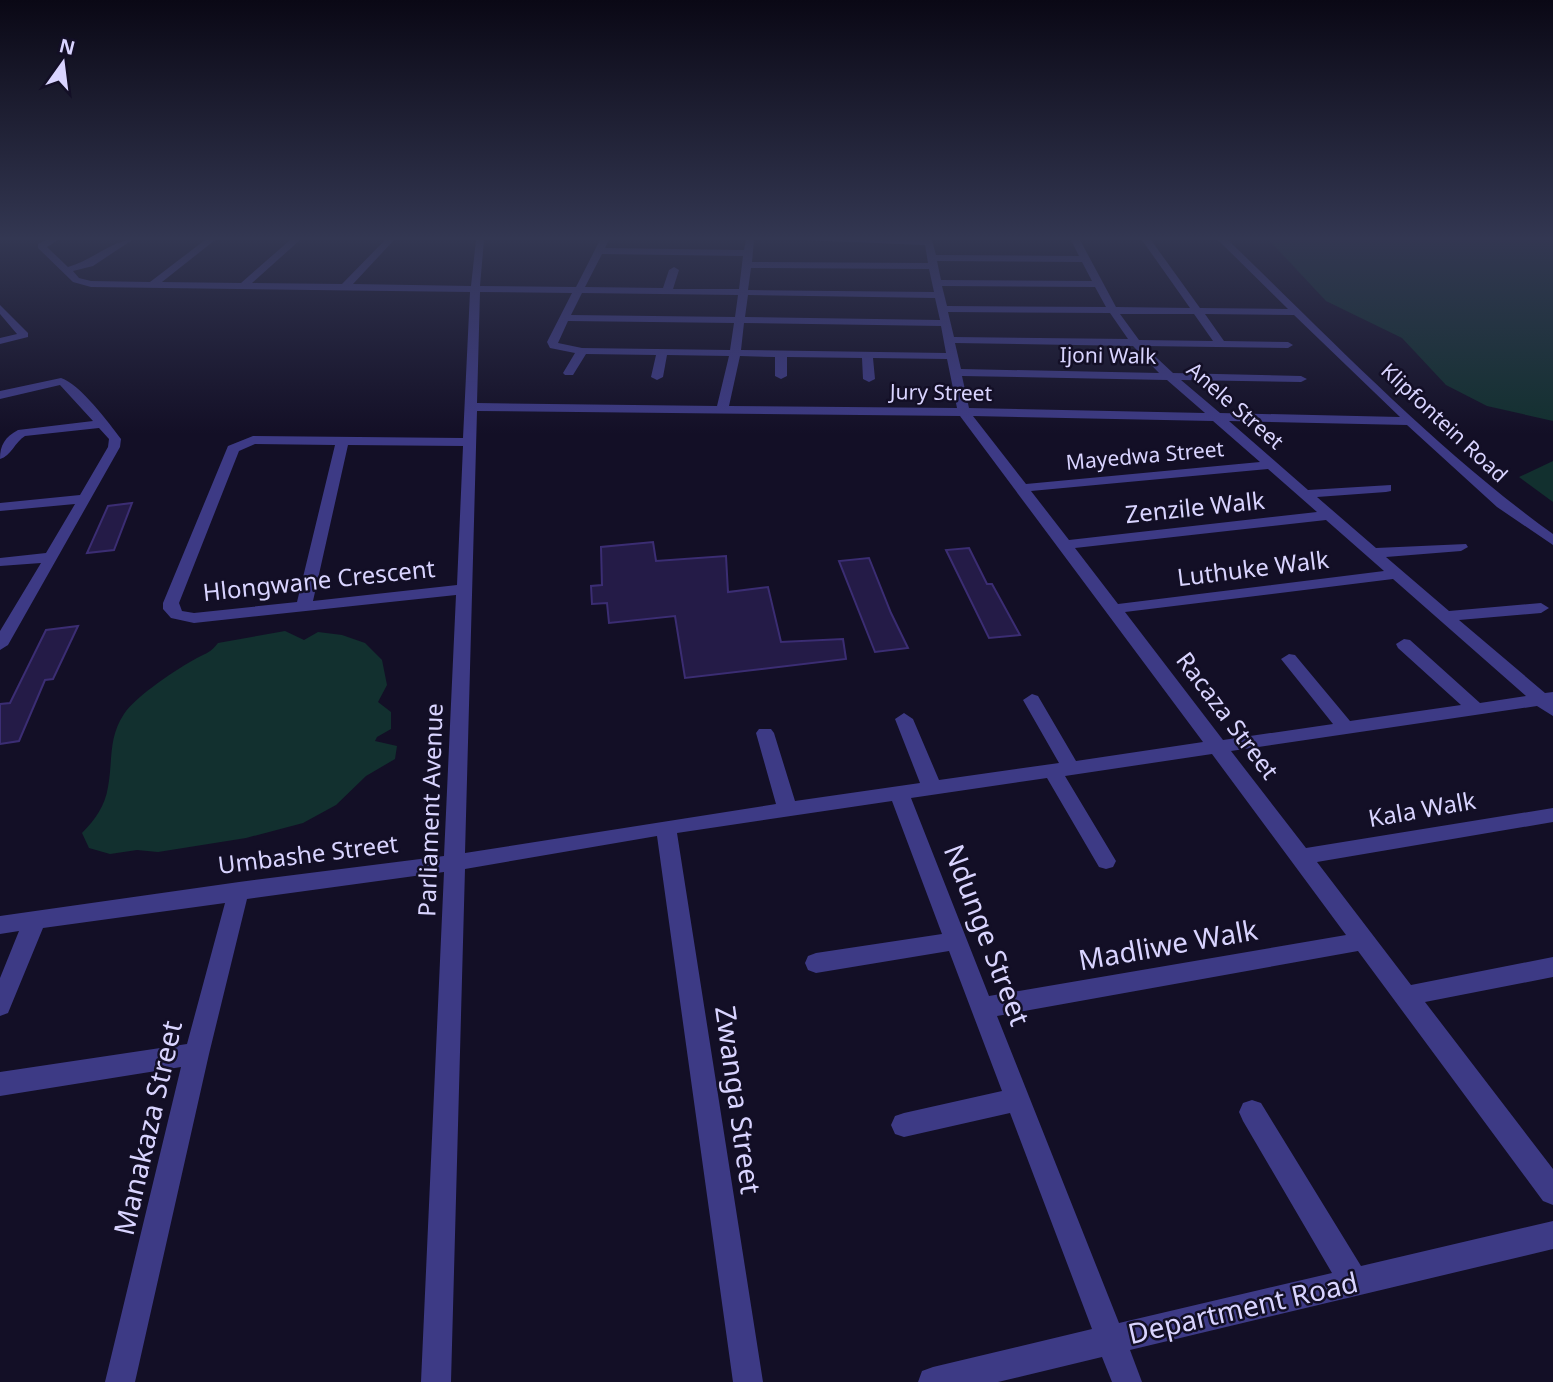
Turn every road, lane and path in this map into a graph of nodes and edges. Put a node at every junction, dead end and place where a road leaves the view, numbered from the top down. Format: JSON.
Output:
{"nodes":[{"id":1,"x":475,"y":304,"type":"edge"},
{"id":2,"x":572,"y":304,"type":"edge"},
{"id":3,"x":741,"y":304,"type":"edge"},
{"id":4,"x":941,"y":304,"type":"edge"},
{"id":5,"x":1109,"y":304,"type":"edge"},
{"id":6,"x":1191,"y":304,"type":"edge"},
{"id":7,"x":1289,"y":304,"type":"edge"},
{"id":8,"x":942,"y":309,"type":"junction"},
{"id":9,"x":1113,"y":311,"type":"junction"},
{"id":10,"x":1195,"y":311,"type":"junction"},
{"id":11,"x":1,"y":312,"type":"edge"},
{"id":12,"x":1297,"y":312,"type":"junction"},
{"id":13,"x":565,"y":318,"type":"junction"},
{"id":14,"x":739,"y":321,"type":"junction"},
{"id":15,"x":945,"y":323,"type":"junction"},
{"id":16,"x":949,"y":340,"type":"junction"},
{"id":17,"x":0,"y":341,"type":"edge"},
{"id":18,"x":1132,"y":342,"type":"junction"},
{"id":19,"x":1220,"y":344,"type":"junction"},
{"id":20,"x":1288,"y":345,"type":"dead end"},
{"id":21,"x":582,"y":351,"type":"junction"},
{"id":22,"x":662,"y":352,"type":"junction"},
{"id":23,"x":735,"y":353,"type":"junction"},
{"id":24,"x":781,"y":354,"type":"junction"},
{"id":25,"x":867,"y":355,"type":"junction"},
{"id":26,"x":952,"y":356,"type":"junction"},
{"id":27,"x":956,"y":372,"type":"junction"},
{"id":28,"x":569,"y":373,"type":"dead end"},
{"id":29,"x":782,"y":376,"type":"dead end"},
{"id":30,"x":1170,"y":376,"type":"junction"},
{"id":31,"x":657,"y":377,"type":"dead end"},
{"id":32,"x":869,"y":379,"type":"dead end"},
{"id":33,"x":1301,"y":379,"type":"dead end"},
{"id":34,"x":0,"y":395,"type":"edge"},
{"id":35,"x":471,"y":408,"type":"junction"},
{"id":36,"x":722,"y":410,"type":"junction"},
{"id":37,"x":964,"y":412,"type":"junction"},
{"id":38,"x":1214,"y":417,"type":"junction"},
{"id":39,"x":1411,"y":421,"type":"junction"},
{"id":40,"x":104,"y":425,"type":"junction"},
{"id":41,"x":342,"y":441,"type":"junction"},
{"id":42,"x":470,"y":442,"type":"junction"},
{"id":43,"x":0,"y":455,"type":"edge"},
{"id":44,"x":1270,"y":465,"type":"junction"},
{"id":45,"x":1024,"y":488,"type":"junction"},
{"id":46,"x":1386,"y":488,"type":"dead end"},
{"id":47,"x":1305,"y":494,"type":"junction"},
{"id":48,"x":85,"y":499,"type":"junction"},
{"id":49,"x":0,"y":507,"type":"edge"},
{"id":50,"x":1329,"y":515,"type":"junction"},
{"id":51,"x":1553,"y":541,"type":"edge"},
{"id":52,"x":1066,"y":545,"type":"junction"},
{"id":53,"x":1461,"y":547,"type":"dead end"},
{"id":54,"x":1374,"y":553,"type":"junction"},
{"id":55,"x":51,"y":557,"type":"junction"},
{"id":56,"x":0,"y":562,"type":"edge"},
{"id":57,"x":1397,"y":574,"type":"junction"},
{"id":58,"x":466,"y":589,"type":"junction"},
{"id":59,"x":304,"y":606,"type":"junction"},
{"id":60,"x":1541,"y":608,"type":"dead end"},
{"id":61,"x":1114,"y":609,"type":"junction"},
{"id":62,"x":1448,"y":616,"type":"junction"},
{"id":63,"x":6,"y":623,"type":"edge"},
{"id":64,"x":1404,"y":644,"type":"dead end"},
{"id":65,"x":0,"y":645,"type":"edge"},
{"id":66,"x":1289,"y":659,"type":"dead end"},
{"id":67,"x":1032,"y":700,"type":"dead end"},
{"id":68,"x":1549,"y":702,"type":"edge"},
{"id":69,"x":1476,"y":709,"type":"junction"},
{"id":70,"x":904,"y":719,"type":"dead end"},
{"id":71,"x":1346,"y":728,"type":"junction"},
{"id":72,"x":765,"y":733,"type":"dead end"},
{"id":73,"x":1217,"y":747,"type":"junction"},
{"id":74,"x":1061,"y":769,"type":"junction"},
{"id":75,"x":932,"y":788,"type":"junction"},
{"id":76,"x":899,"y":793,"type":"junction"},
{"id":77,"x":787,"y":809,"type":"junction"},
{"id":78,"x":1553,"y":815,"type":"edge"},
{"id":79,"x":666,"y":827,"type":"junction"},
{"id":80,"x":1300,"y":857,"type":"junction"},
{"id":81,"x":1107,"y":861,"type":"dead end"},
{"id":82,"x":456,"y":862,"type":"junction"},
{"id":83,"x":239,"y":890,"type":"junction"},
{"id":84,"x":35,"y":920,"type":"junction"},
{"id":85,"x":0,"y":925,"type":"edge"},
{"id":86,"x":956,"y":941,"type":"junction"},
{"id":87,"x":1364,"y":941,"type":"junction"},
{"id":88,"x":816,"y":963,"type":"dead end"},
{"id":89,"x":1553,"y":967,"type":"edge"},
{"id":90,"x":1406,"y":996,"type":"junction"},
{"id":91,"x":0,"y":1006,"type":"edge"},
{"id":92,"x":982,"y":1008,"type":"junction"},
{"id":93,"x":197,"y":1054,"type":"junction"},
{"id":94,"x":0,"y":1084,"type":"edge"},
{"id":95,"x":1017,"y":1099,"type":"junction"},
{"id":96,"x":1252,"y":1112,"type":"dead end"},
{"id":97,"x":904,"y":1125,"type":"dead end"},
{"id":98,"x":1553,"y":1191,"type":"edge"},
{"id":99,"x":1553,"y":1235,"type":"edge"},
{"id":100,"x":1354,"y":1282,"type":"junction"},
{"id":101,"x":1110,"y":1340,"type":"junction"},
{"id":102,"x":120,"y":1382,"type":"edge"},
{"id":103,"x":436,"y":1382,"type":"edge"},
{"id":104,"x":748,"y":1382,"type":"edge"},
{"id":105,"x":933,"y":1382,"type":"edge"},
{"id":106,"x":1127,"y":1382,"type":"edge"}],
"edges":[{"from":1,"to":35,"type":"street","name":"Parliament Avenue"},
{"from":2,"to":13,"type":"street"},
{"from":3,"to":14,"type":"street"},
{"from":4,"to":8,"type":"street","name":"Racaza Street"},
{"from":5,"to":9,"type":"street","name":"Anele Street"},
{"from":6,"to":10,"type":"street"},
{"from":7,"to":12,"type":"street","name":"Klipfontein Road"},
{"from":8,"to":9,"type":"street"},
{"from":8,"to":15,"type":"street","name":"Racaza Street"},
{"from":9,"to":10,"type":"street"},
{"from":9,"to":18,"type":"street","name":"Anele Street"},
{"from":10,"to":12,"type":"street"},
{"from":10,"to":19,"type":"street"},
{"from":11,"to":17,"type":"street"},
{"from":12,"to":39,"type":"street","name":"Klipfontein Road"},
{"from":13,"to":14,"type":"street"},
{"from":13,"to":21,"type":"street"},
{"from":14,"to":15,"type":"street"},
{"from":14,"to":23,"type":"street"},
{"from":15,"to":16,"type":"street","name":"Racaza Street"},
{"from":16,"to":18,"type":"street"},
{"from":16,"to":26,"type":"street","name":"Racaza Street"},
{"from":18,"to":19,"type":"street"},
{"from":18,"to":30,"type":"street","name":"Anele Street"},
{"from":19,"to":20,"type":"street"},
{"from":21,"to":22,"type":"street"},
{"from":21,"to":28,"type":"street"},
{"from":22,"to":23,"type":"street"},
{"from":22,"to":31,"type":"street"},
{"from":23,"to":24,"type":"street"},
{"from":23,"to":36,"type":"street"},
{"from":24,"to":25,"type":"street"},
{"from":24,"to":29,"type":"street"},
{"from":25,"to":26,"type":"street"},
{"from":25,"to":32,"type":"street"},
{"from":26,"to":27,"type":"street","name":"Racaza Street"},
{"from":27,"to":30,"type":"street","name":"Ijoni Walk"},
{"from":27,"to":37,"type":"street","name":"Racaza Street"},
{"from":30,"to":33,"type":"street","name":"Ijoni Walk"},
{"from":30,"to":38,"type":"street","name":"Anele Street"},
{"from":34,"to":40,"type":"street"},
{"from":35,"to":36,"type":"street","name":"Jury Street"},
{"from":35,"to":42,"type":"street","name":"Parliament Avenue"},
{"from":36,"to":37,"type":"street","name":"Jury Street"},
{"from":37,"to":38,"type":"street","name":"Jury Street"},
{"from":37,"to":45,"type":"street","name":"Racaza Street"},
{"from":38,"to":39,"type":"street","name":"Jury Street"},
{"from":38,"to":44,"type":"street","name":"Anele Street"},
{"from":39,"to":51,"type":"street","name":"Klipfontein Road"},
{"from":40,"to":43,"type":"street"},
{"from":40,"to":48,"type":"street"},
{"from":41,"to":42,"type":"street","name":"Hlongwane Crescent"},
{"from":41,"to":59,"type":"street"},
{"from":41,"to":59,"type":"street","name":"Hlongwane Crescent"},
{"from":42,"to":58,"type":"street","name":"Parliament Avenue"},
{"from":44,"to":45,"type":"street","name":"Mayedwa Street"},
{"from":44,"to":47,"type":"street","name":"Anele Street"},
{"from":45,"to":52,"type":"street","name":"Racaza Street"},
{"from":46,"to":47,"type":"street"},
{"from":47,"to":50,"type":"street","name":"Anele Street"},
{"from":48,"to":49,"type":"street"},
{"from":48,"to":55,"type":"street"},
{"from":50,"to":52,"type":"street","name":"Zenzile Walk"},
{"from":50,"to":54,"type":"street","name":"Anele Street"},
{"from":52,"to":61,"type":"street","name":"Racaza Street"},
{"from":53,"to":54,"type":"street"},
{"from":54,"to":57,"type":"street","name":"Anele Street"},
{"from":55,"to":56,"type":"street"},
{"from":55,"to":63,"type":"street"},
{"from":57,"to":61,"type":"street","name":"Luthuke Walk"},
{"from":57,"to":62,"type":"street","name":"Anele Street"},
{"from":58,"to":59,"type":"street","name":"Hlongwane Crescent"},
{"from":58,"to":82,"type":"street","name":"Parliament Avenue"},
{"from":60,"to":62,"type":"street"},
{"from":61,"to":73,"type":"street","name":"Racaza Street"},
{"from":62,"to":68,"type":"street","name":"Anele Street"},
{"from":63,"to":65,"type":"street"},
{"from":64,"to":69,"type":"street"},
{"from":66,"to":71,"type":"street"},
{"from":67,"to":74,"type":"street"},
{"from":68,"to":69,"type":"street","name":"Umbashe Street"},
{"from":69,"to":71,"type":"street","name":"Umbashe Street"},
{"from":70,"to":75,"type":"street"},
{"from":71,"to":73,"type":"street","name":"Umbashe Street"},
{"from":72,"to":77,"type":"street"},
{"from":73,"to":74,"type":"street","name":"Umbashe Street"},
{"from":73,"to":80,"type":"street","name":"Racaza Street"},
{"from":74,"to":75,"type":"street","name":"Umbashe Street"},
{"from":74,"to":81,"type":"street"},
{"from":75,"to":76,"type":"street","name":"Umbashe Street"},
{"from":76,"to":77,"type":"street","name":"Umbashe Street"},
{"from":76,"to":86,"type":"street","name":"Ndunge Street"},
{"from":77,"to":79,"type":"street","name":"Umbashe Street"},
{"from":78,"to":80,"type":"street","name":"Kala Walk"},
{"from":79,"to":82,"type":"street","name":"Umbashe Street"},
{"from":79,"to":104,"type":"street","name":"Zwanga Street"},
{"from":80,"to":87,"type":"street","name":"Racaza Street"},
{"from":82,"to":83,"type":"street","name":"Umbashe Street"},
{"from":82,"to":103,"type":"street","name":"Parliament Avenue"},
{"from":83,"to":84,"type":"street","name":"Umbashe Street"},
{"from":83,"to":93,"type":"street","name":"Manakaza Street"},
{"from":84,"to":85,"type":"street","name":"Umbashe Street"},
{"from":84,"to":91,"type":"street"},
{"from":86,"to":88,"type":"street"},
{"from":86,"to":92,"type":"street","name":"Ndunge Street"},
{"from":87,"to":90,"type":"street","name":"Racaza Street"},
{"from":87,"to":92,"type":"street","name":"Madliwe Walk"},
{"from":89,"to":90,"type":"street"},
{"from":90,"to":98,"type":"street","name":"Racaza Street"},
{"from":92,"to":95,"type":"street","name":"Ndunge Street"},
{"from":93,"to":94,"type":"street"},
{"from":93,"to":102,"type":"street","name":"Manakaza Street"},
{"from":95,"to":97,"type":"street"},
{"from":95,"to":101,"type":"street","name":"Ndunge Street"},
{"from":96,"to":100,"type":"street"},
{"from":99,"to":100,"type":"street","name":"Department Road"},
{"from":100,"to":101,"type":"street","name":"Department Road"},
{"from":101,"to":105,"type":"street","name":"Department Road"},
{"from":101,"to":106,"type":"street","name":"Ndunge Street"}]}
